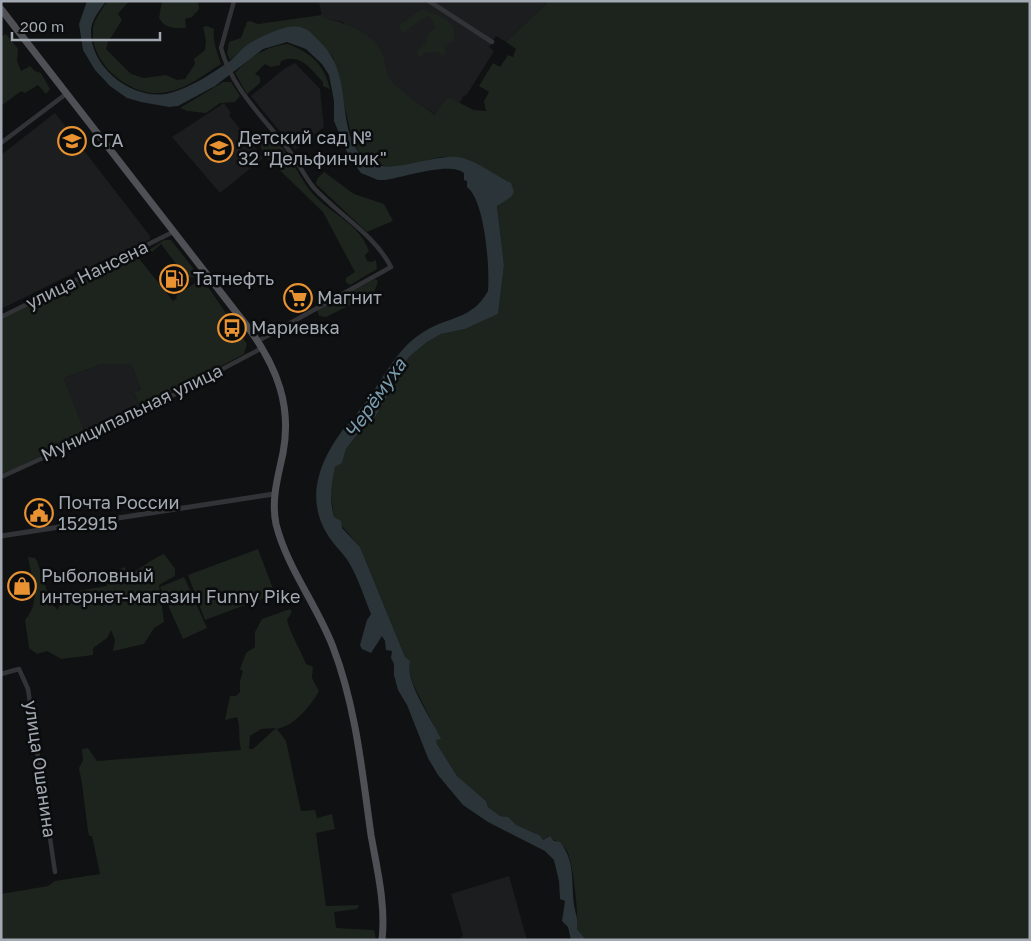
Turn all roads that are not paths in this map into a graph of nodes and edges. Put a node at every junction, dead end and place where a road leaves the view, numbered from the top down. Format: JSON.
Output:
{"nodes":[{"id":1,"x":234,"y":1,"type":"edge"},
{"id":2,"x":429,"y":1,"type":"edge"},
{"id":3,"x":1,"y":9,"type":"edge"},
{"id":4,"x":492,"y":42,"type":"dead end"},
{"id":5,"x":66,"y":94,"type":"junction"},
{"id":6,"x":1,"y":143,"type":"edge"},
{"id":7,"x":173,"y":232,"type":"junction"},
{"id":8,"x":1,"y":317,"type":"edge"},
{"id":9,"x":260,"y":344,"type":"junction"},
{"id":10,"x":1,"y":477,"type":"edge"},
{"id":11,"x":274,"y":494,"type":"junction"},
{"id":12,"x":1,"y":536,"type":"edge"},
{"id":13,"x":1,"y":674,"type":"edge"},
{"id":14,"x":55,"y":872,"type":"dead end"},
{"id":15,"x":382,"y":940,"type":"edge"}],
"edges":[{"from":1,"to":9,"type":"street","name":"Муниципальная улица"},
{"from":2,"to":4,"type":"street"},
{"from":3,"to":5,"type":"main road"},
{"from":5,"to":6,"type":"street"},
{"from":5,"to":7,"type":"main road"},
{"from":7,"to":8,"type":"street","name":"улица Нансена"},
{"from":7,"to":9,"type":"main road"},
{"from":9,"to":10,"type":"street","name":"Муниципальная улица"},
{"from":9,"to":11,"type":"main road"},
{"from":11,"to":12,"type":"street"},
{"from":11,"to":15,"type":"main road"},
{"from":13,"to":14,"type":"street","name":"улица Ошанина"}]}
